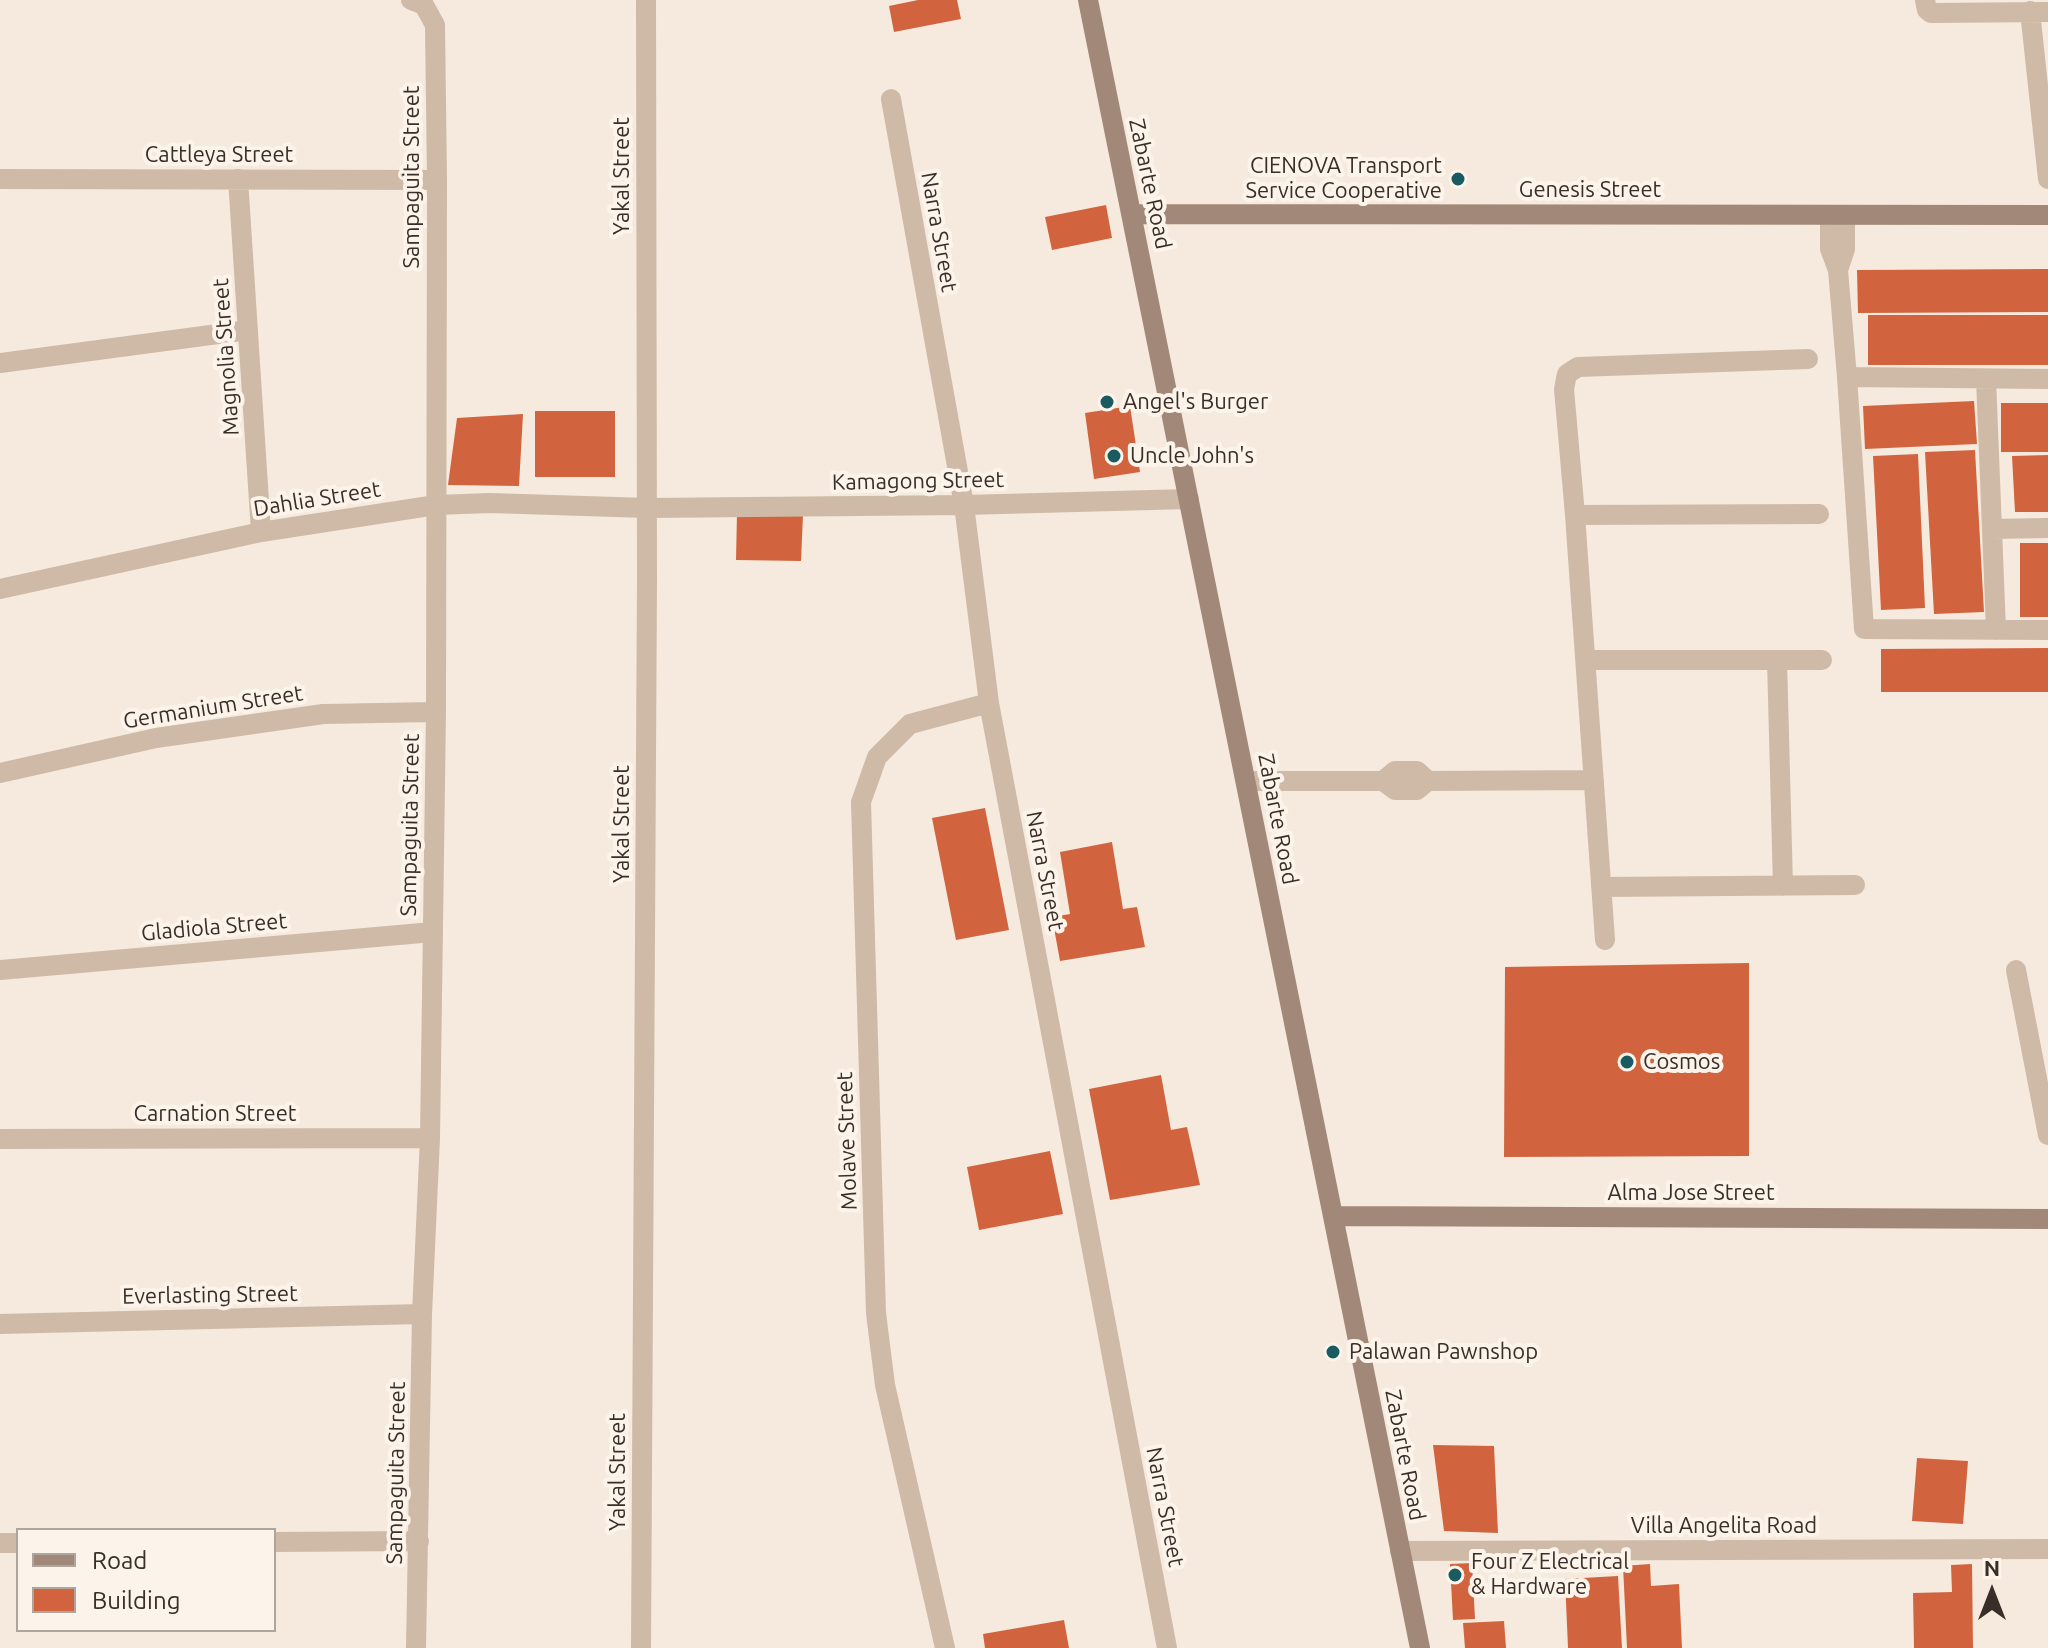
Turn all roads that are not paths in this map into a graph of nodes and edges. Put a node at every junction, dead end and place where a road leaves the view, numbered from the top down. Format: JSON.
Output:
{"nodes":[{"id":1,"x":646,"y":0,"type":"edge"},
{"id":2,"x":1088,"y":0,"type":"edge"},
{"id":3,"x":1925,"y":0,"type":"edge"},
{"id":4,"x":417,"y":3,"type":"edge"},
{"id":5,"x":2039,"y":11,"type":"edge"},
{"id":6,"x":891,"y":99,"type":"dead end"},
{"id":7,"x":0,"y":179,"type":"edge"},
{"id":8,"x":238,"y":179,"type":"junction"},
{"id":9,"x":2048,"y":179,"type":"edge"},
{"id":10,"x":437,"y":180,"type":"junction"},
{"id":11,"x":1132,"y":214,"type":"junction"},
{"id":12,"x":1838,"y":215,"type":"junction"},
{"id":13,"x":2048,"y":215,"type":"edge"},
{"id":14,"x":248,"y":330,"type":"junction"},
{"id":15,"x":1808,"y":359,"type":"dead end"},
{"id":16,"x":0,"y":363,"type":"edge"},
{"id":17,"x":1847,"y":377,"type":"junction"},
{"id":18,"x":1986,"y":379,"type":"junction"},
{"id":19,"x":2048,"y":379,"type":"edge"},
{"id":20,"x":1189,"y":499,"type":"junction"},
{"id":21,"x":436,"y":505,"type":"junction"},
{"id":22,"x":964,"y":505,"type":"junction"},
{"id":23,"x":647,"y":508,"type":"junction"},
{"id":24,"x":1819,"y":514,"type":"dead end"},
{"id":25,"x":1575,"y":515,"type":"junction"},
{"id":26,"x":2048,"y":528,"type":"edge"},
{"id":27,"x":1992,"y":529,"type":"junction"},
{"id":28,"x":261,"y":532,"type":"junction"},
{"id":29,"x":0,"y":589,"type":"edge"},
{"id":30,"x":1996,"y":630,"type":"junction"},
{"id":31,"x":2048,"y":630,"type":"edge"},
{"id":32,"x":1585,"y":660,"type":"junction"},
{"id":33,"x":1777,"y":660,"type":"junction"},
{"id":34,"x":1822,"y":660,"type":"dead end"},
{"id":35,"x":989,"y":703,"type":"junction"},
{"id":36,"x":436,"y":712,"type":"junction"},
{"id":37,"x":0,"y":773,"type":"edge"},
{"id":38,"x":1594,"y":780,"type":"junction"},
{"id":39,"x":1246,"y":781,"type":"junction"},
{"id":40,"x":1855,"y":885,"type":"dead end"},
{"id":41,"x":1783,"y":886,"type":"junction"},
{"id":42,"x":1601,"y":887,"type":"junction"},
{"id":43,"x":433,"y":932,"type":"junction"},
{"id":44,"x":1605,"y":940,"type":"dead end"},
{"id":45,"x":0,"y":970,"type":"edge"},
{"id":46,"x":2016,"y":970,"type":"dead end"},
{"id":47,"x":2048,"y":1135,"type":"edge"},
{"id":48,"x":430,"y":1138,"type":"junction"},
{"id":49,"x":0,"y":1139,"type":"edge"},
{"id":50,"x":1333,"y":1216,"type":"junction"},
{"id":51,"x":2048,"y":1219,"type":"edge"},
{"id":52,"x":422,"y":1314,"type":"junction"},
{"id":53,"x":0,"y":1324,"type":"edge"},
{"id":54,"x":419,"y":1541,"type":"junction"},
{"id":55,"x":276,"y":1542,"type":"edge"},
{"id":56,"x":2048,"y":1549,"type":"edge"},
{"id":57,"x":1400,"y":1551,"type":"junction"},
{"id":58,"x":416,"y":1648,"type":"edge"},
{"id":59,"x":641,"y":1648,"type":"edge"},
{"id":60,"x":945,"y":1648,"type":"edge"},
{"id":61,"x":1167,"y":1648,"type":"edge"},
{"id":62,"x":1420,"y":1648,"type":"edge"}],
"edges":[{"from":1,"to":23,"type":"street","name":"Yakal Street"},
{"from":2,"to":11,"type":"main road","name":"Zabarte Road"},
{"from":3,"to":5,"type":"street"},
{"from":4,"to":10,"type":"street","name":"Sampaguita Street"},
{"from":5,"to":9,"type":"street"},
{"from":6,"to":22,"type":"street","name":"Narra Street"},
{"from":7,"to":8,"type":"street","name":"Cattleya Street"},
{"from":8,"to":10,"type":"street","name":"Cattleya Street"},
{"from":8,"to":14,"type":"street","name":"Magnolia Street"},
{"from":10,"to":21,"type":"street","name":"Sampaguita Street"},
{"from":11,"to":12,"type":"main road","name":"Genesis Street"},
{"from":11,"to":20,"type":"main road","name":"Zabarte Road"},
{"from":12,"to":13,"type":"main road","name":"Genesis Street"},
{"from":12,"to":17,"type":"street"},
{"from":14,"to":16,"type":"street"},
{"from":14,"to":28,"type":"street","name":"Magnolia Street"},
{"from":15,"to":25,"type":"street"},
{"from":17,"to":18,"type":"street"},
{"from":17,"to":30,"type":"street"},
{"from":18,"to":19,"type":"street"},
{"from":18,"to":27,"type":"street"},
{"from":20,"to":22,"type":"street","name":"Kamagong Street"},
{"from":20,"to":39,"type":"main road","name":"Zabarte Road"},
{"from":21,"to":23,"type":"street","name":"Dahlia Street"},
{"from":21,"to":28,"type":"street","name":"Dahlia Street"},
{"from":21,"to":36,"type":"street","name":"Sampaguita Street"},
{"from":22,"to":23,"type":"street","name":"Kamagong Street"},
{"from":22,"to":35,"type":"street","name":"Narra Street"},
{"from":23,"to":59,"type":"street","name":"Yakal Street"},
{"from":24,"to":25,"type":"street"},
{"from":25,"to":32,"type":"street"},
{"from":26,"to":27,"type":"street"},
{"from":27,"to":30,"type":"street"},
{"from":28,"to":29,"type":"street","name":"Dahlia Street"},
{"from":30,"to":31,"type":"street"},
{"from":32,"to":33,"type":"street"},
{"from":32,"to":38,"type":"street"},
{"from":33,"to":34,"type":"street"},
{"from":33,"to":41,"type":"street"},
{"from":35,"to":60,"type":"street","name":"Molave Street"},
{"from":35,"to":61,"type":"street","name":"Narra Street"},
{"from":36,"to":37,"type":"street","name":"Germanium Street"},
{"from":36,"to":43,"type":"street","name":"Sampaguita Street"},
{"from":38,"to":39,"type":"street"},
{"from":38,"to":42,"type":"street"},
{"from":39,"to":50,"type":"main road","name":"Zabarte Road"},
{"from":40,"to":41,"type":"street"},
{"from":41,"to":42,"type":"street"},
{"from":42,"to":44,"type":"street"},
{"from":43,"to":45,"type":"street","name":"Gladiola Street"},
{"from":43,"to":48,"type":"street","name":"Sampaguita Street"},
{"from":46,"to":47,"type":"street"},
{"from":48,"to":49,"type":"street","name":"Carnation Street"},
{"from":48,"to":52,"type":"street","name":"Sampaguita Street"},
{"from":50,"to":51,"type":"main road","name":"Alma Jose Street"},
{"from":50,"to":57,"type":"main road","name":"Zabarte Road"},
{"from":52,"to":53,"type":"street","name":"Everlasting Street"},
{"from":52,"to":54,"type":"street","name":"Sampaguita Street"},
{"from":54,"to":55,"type":"street"},
{"from":54,"to":58,"type":"street","name":"Sampaguita Street"},
{"from":56,"to":57,"type":"street","name":"Villa Angelita Road"},
{"from":57,"to":62,"type":"main road","name":"Zabarte Road"}]}
